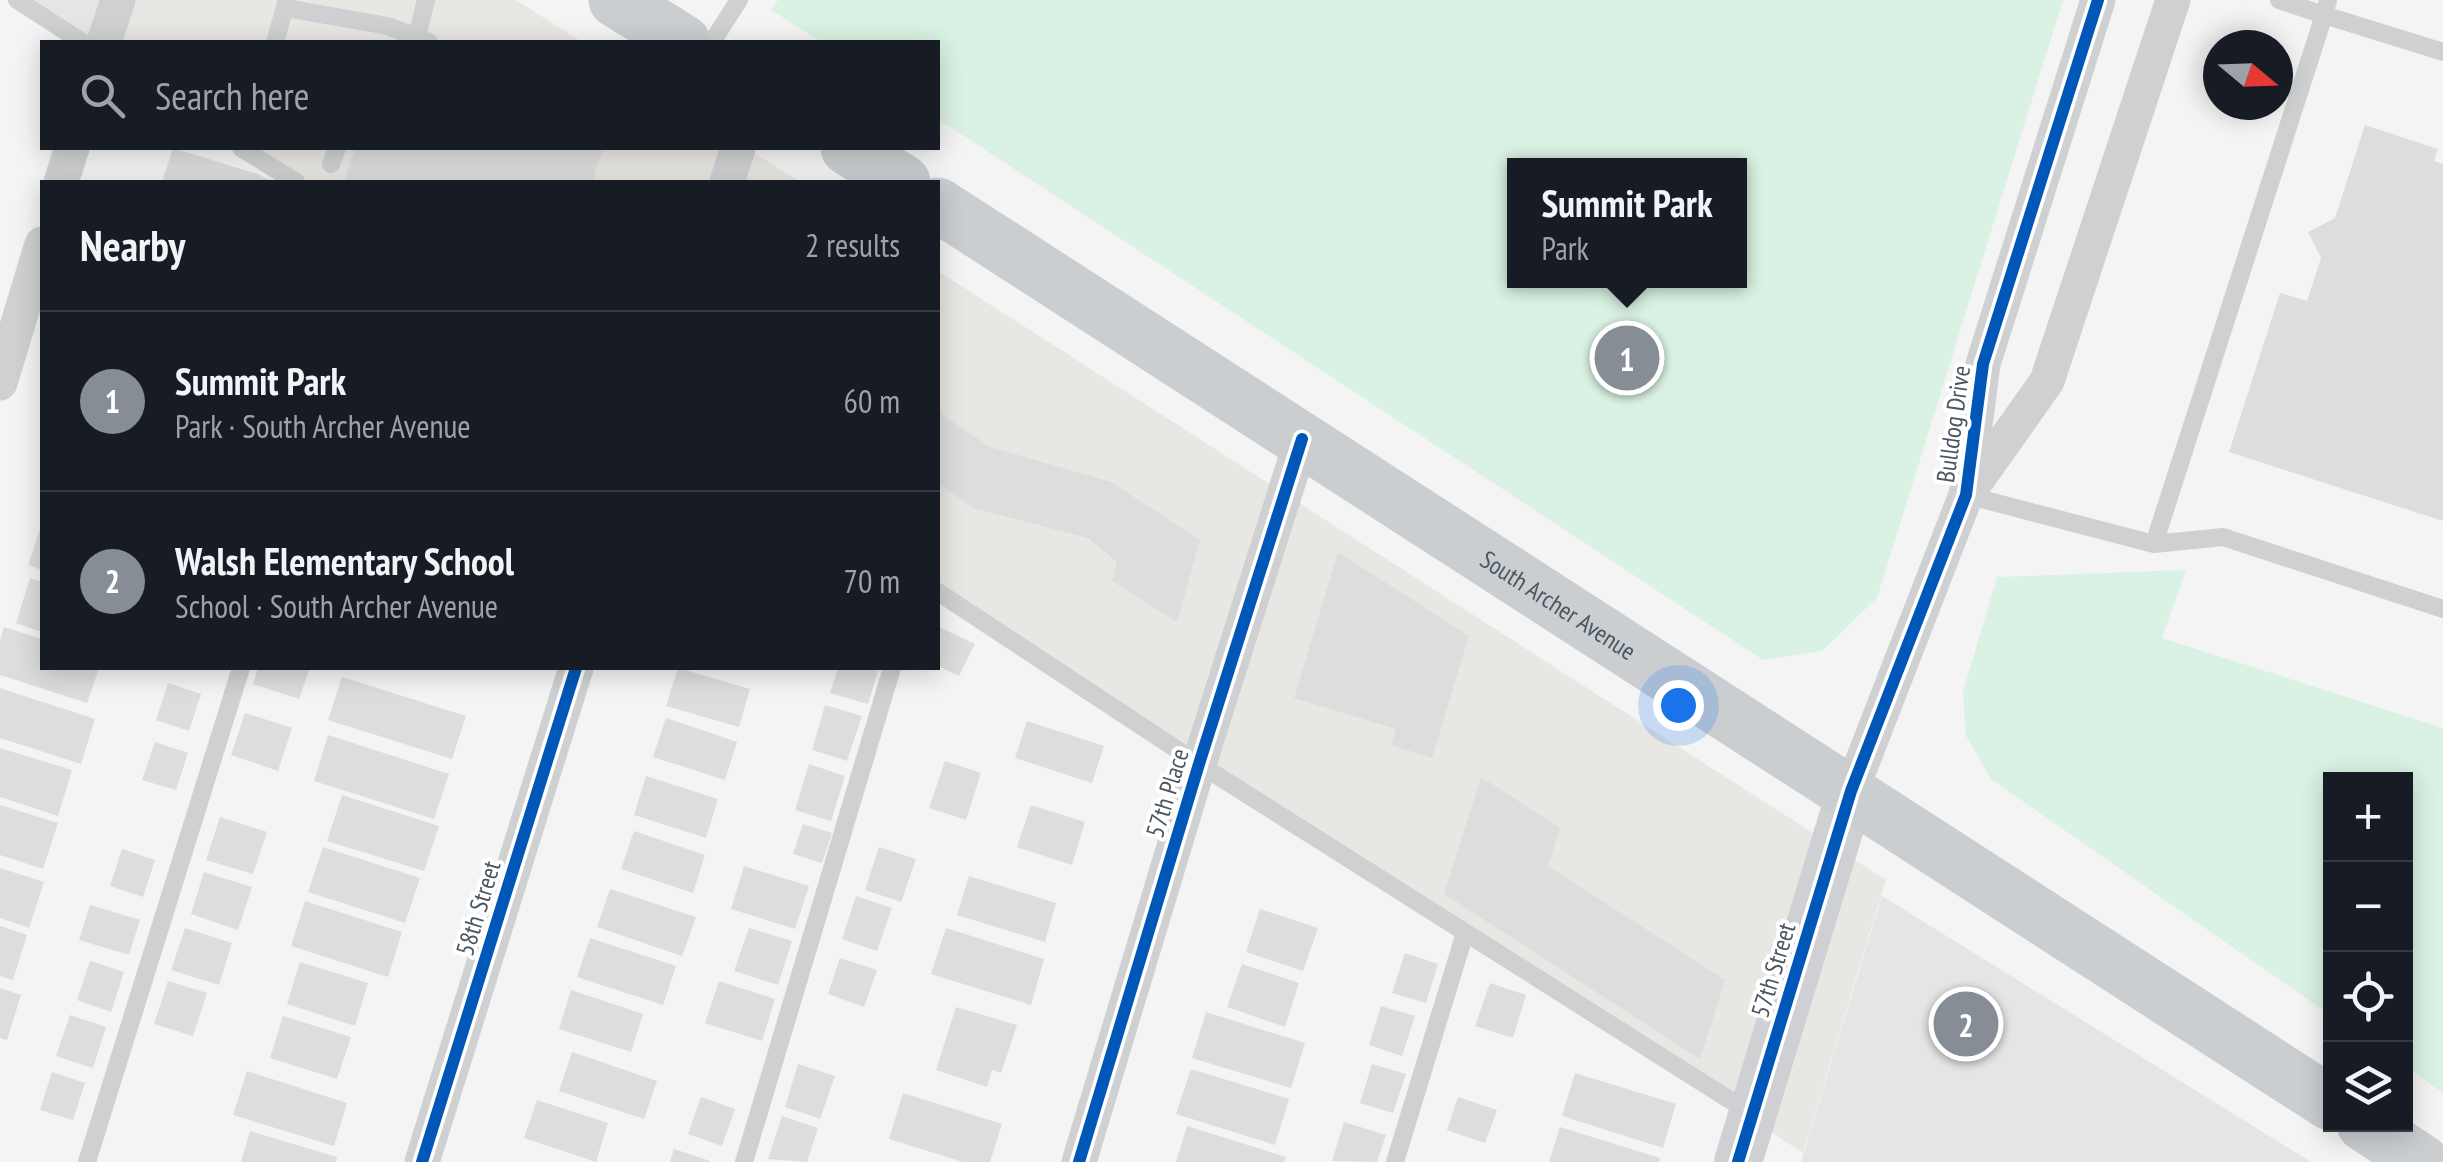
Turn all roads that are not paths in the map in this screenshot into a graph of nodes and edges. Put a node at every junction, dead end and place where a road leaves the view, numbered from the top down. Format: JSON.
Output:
{"nodes":[{"id":1,"x":17,"y":0,"type":"edge"},
{"id":2,"x":118,"y":0,"type":"edge"},
{"id":3,"x":426,"y":0,"type":"edge"},
{"id":4,"x":616,"y":0,"type":"edge"},
{"id":5,"x":739,"y":0,"type":"edge"},
{"id":6,"x":2098,"y":0,"type":"edge"},
{"id":7,"x":2173,"y":0,"type":"edge"},
{"id":8,"x":2279,"y":0,"type":"edge"},
{"id":9,"x":286,"y":4,"type":"edge"},
{"id":10,"x":2326,"y":8,"type":"edge"},
{"id":11,"x":384,"y":34,"type":"edge"},
{"id":12,"x":79,"y":40,"type":"edge"},
{"id":13,"x":105,"y":40,"type":"edge"},
{"id":14,"x":276,"y":40,"type":"edge"},
{"id":15,"x":423,"y":40,"type":"edge"},
{"id":16,"x":681,"y":40,"type":"edge"},
{"id":17,"x":713,"y":40,"type":"edge"},
{"id":18,"x":2443,"y":52,"type":"edge"},
{"id":19,"x":71,"y":150,"type":"edge"},
{"id":20,"x":244,"y":150,"type":"edge"},
{"id":21,"x":737,"y":150,"type":"edge"},
{"id":22,"x":851,"y":150,"type":"edge"},
{"id":23,"x":62,"y":180,"type":"edge"},
{"id":24,"x":293,"y":180,"type":"edge"},
{"id":25,"x":728,"y":180,"type":"edge"},
{"id":26,"x":900,"y":180,"type":"edge"},
{"id":27,"x":940,"y":205,"type":"edge"},
{"id":28,"x":40,"y":251,"type":"edge"},
{"id":29,"x":0,"y":383,"type":"edge"},
{"id":30,"x":1302,"y":439,"type":"junction"},
{"id":31,"x":1966,"y":494,"type":"junction"},
{"id":32,"x":2154,"y":544,"type":"junction"},
{"id":33,"x":940,"y":593,"type":"edge"},
{"id":34,"x":2443,"y":609,"type":"edge"},
{"id":35,"x":239,"y":670,"type":"edge"},
{"id":36,"x":575,"y":670,"type":"edge"},
{"id":37,"x":891,"y":670,"type":"edge"},
{"id":38,"x":1199,"y":764,"type":"junction"},
{"id":39,"x":1851,"y":791,"type":"junction"},
{"id":40,"x":1465,"y":933,"type":"junction"},
{"id":41,"x":2323,"y":1098,"type":"edge"},
{"id":42,"x":1752,"y":1114,"type":"junction"},
{"id":43,"x":86,"y":1162,"type":"edge"},
{"id":44,"x":422,"y":1162,"type":"edge"},
{"id":45,"x":744,"y":1162,"type":"edge"},
{"id":46,"x":1079,"y":1162,"type":"edge"},
{"id":47,"x":1395,"y":1162,"type":"edge"},
{"id":48,"x":1738,"y":1162,"type":"edge"}],
"edges":[{"from":1,"to":12,"type":"lane"},
{"from":2,"to":13,"type":"street"},
{"from":3,"to":15,"type":"lane"},
{"from":4,"to":16,"type":"main road"},
{"from":5,"to":17,"type":"lane"},
{"from":6,"to":31,"type":"street","name":"Bulldog Drive"},
{"from":7,"to":31,"type":"street","name":"Bulldog Drive"},
{"from":8,"to":10,"type":"lane"},
{"from":9,"to":11,"type":"lane"},
{"from":9,"to":14,"type":"lane"},
{"from":10,"to":18,"type":"lane"},
{"from":10,"to":32,"type":"lane"},
{"from":11,"to":15,"type":"lane"},
{"from":19,"to":23,"type":"street"},
{"from":20,"to":24,"type":"lane"},
{"from":21,"to":25,"type":"street"},
{"from":22,"to":26,"type":"main road"},
{"from":27,"to":30,"type":"main road","name":"South Archer Avenue"},
{"from":28,"to":29,"type":"street"},
{"from":30,"to":38,"type":"street","name":"57th Place"},
{"from":30,"to":39,"type":"main road","name":"South Archer Avenue"},
{"from":31,"to":32,"type":"lane"},
{"from":31,"to":39,"type":"street","name":"Bulldog Drive"},
{"from":32,"to":34,"type":"lane"},
{"from":33,"to":38,"type":"lane"},
{"from":35,"to":43,"type":"lane"},
{"from":36,"to":44,"type":"street","name":"58th Street"},
{"from":37,"to":45,"type":"lane"},
{"from":38,"to":40,"type":"lane"},
{"from":38,"to":46,"type":"street","name":"57th Place"},
{"from":39,"to":41,"type":"main road","name":"South Archer Avenue"},
{"from":39,"to":42,"type":"street","name":"57th Street"},
{"from":40,"to":42,"type":"lane"},
{"from":40,"to":47,"type":"lane"},
{"from":42,"to":48,"type":"street","name":"57th Street"}]}
